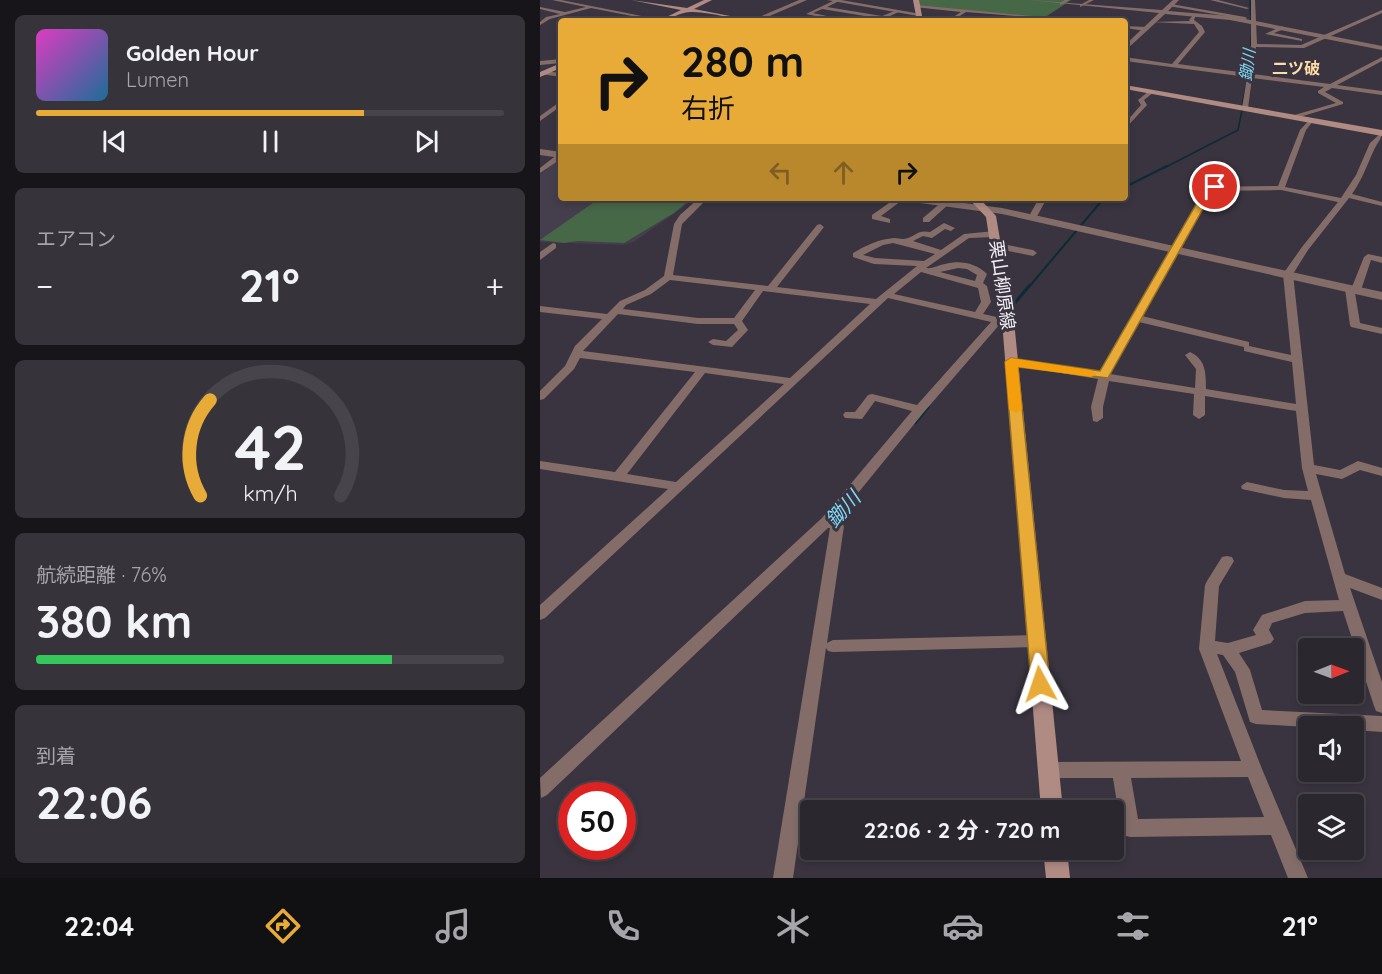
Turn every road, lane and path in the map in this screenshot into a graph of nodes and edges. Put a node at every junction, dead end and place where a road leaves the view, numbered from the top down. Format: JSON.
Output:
{"nodes":[{"id":1,"x":554,"y":0,"type":"edge"},
{"id":2,"x":634,"y":0,"type":"edge"},
{"id":3,"x":709,"y":0,"type":"edge"},
{"id":4,"x":765,"y":0,"type":"edge"},
{"id":5,"x":804,"y":0,"type":"edge"},
{"id":6,"x":836,"y":0,"type":"edge"},
{"id":7,"x":895,"y":0,"type":"edge"},
{"id":8,"x":1032,"y":0,"type":"edge"},
{"id":9,"x":1092,"y":0,"type":"edge"},
{"id":10,"x":1212,"y":0,"type":"edge"},
{"id":11,"x":1253,"y":0,"type":"edge"},
{"id":12,"x":1065,"y":2,"type":"edge"},
{"id":13,"x":1174,"y":2,"type":"edge"},
{"id":14,"x":1201,"y":2,"type":"dead end"},
{"id":15,"x":916,"y":3,"type":"edge"},
{"id":16,"x":793,"y":4,"type":"junction"},
{"id":17,"x":1194,"y":5,"type":"dead end"},
{"id":18,"x":1082,"y":6,"type":"junction"},
{"id":19,"x":593,"y":7,"type":"junction"},
{"id":20,"x":540,"y":8,"type":"edge"},
{"id":21,"x":822,"y":8,"type":"junction"},
{"id":22,"x":1250,"y":8,"type":"junction"},
{"id":23,"x":688,"y":9,"type":"junction"},
{"id":24,"x":899,"y":11,"type":"junction"},
{"id":25,"x":965,"y":11,"type":"junction"},
{"id":26,"x":1382,"y":11,"type":"edge"},
{"id":27,"x":1163,"y":12,"type":"junction"},
{"id":28,"x":567,"y":14,"type":"junction"},
{"id":29,"x":918,"y":14,"type":"junction"},
{"id":30,"x":995,"y":14,"type":"junction"},
{"id":31,"x":1194,"y":15,"type":"junction"},
{"id":32,"x":647,"y":18,"type":"edge"},
{"id":33,"x":668,"y":18,"type":"edge"},
{"id":34,"x":737,"y":18,"type":"edge"},
{"id":35,"x":760,"y":18,"type":"edge"},
{"id":36,"x":830,"y":18,"type":"edge"},
{"id":37,"x":883,"y":18,"type":"joint"},
{"id":38,"x":919,"y":18,"type":"edge"},
{"id":39,"x":953,"y":18,"type":"edge"},
{"id":40,"x":988,"y":18,"type":"edge"},
{"id":41,"x":1040,"y":18,"type":"edge"},
{"id":42,"x":1153,"y":22,"type":"junction"},
{"id":43,"x":1249,"y":22,"type":"junction"},
{"id":44,"x":1196,"y":23,"type":"junction"},
{"id":45,"x":540,"y":24,"type":"edge"},
{"id":46,"x":1282,"y":28,"type":"junction"},
{"id":47,"x":1128,"y":29,"type":"edge"},
{"id":48,"x":1146,"y":29,"type":"junction"},
{"id":49,"x":1324,"y":37,"type":"junction"},
{"id":50,"x":1311,"y":43,"type":"junction"},
{"id":51,"x":1254,"y":45,"type":"junction"},
{"id":52,"x":1128,"y":46,"type":"edge"},
{"id":53,"x":1382,"y":48,"type":"edge"},
{"id":54,"x":1128,"y":59,"type":"edge"},
{"id":55,"x":1382,"y":59,"type":"edge"},
{"id":56,"x":540,"y":63,"type":"edge"},
{"id":57,"x":558,"y":63,"type":"edge"},
{"id":58,"x":558,"y":65,"type":"edge"},
{"id":59,"x":1174,"y":65,"type":"junction"},
{"id":60,"x":1368,"y":67,"type":"junction"},
{"id":61,"x":1382,"y":70,"type":"edge"},
{"id":62,"x":541,"y":74,"type":"edge"},
{"id":63,"x":558,"y":75,"type":"edge"},
{"id":64,"x":1249,"y":75,"type":"junction"},
{"id":65,"x":1307,"y":76,"type":"dead end"},
{"id":66,"x":1314,"y":84,"type":"junction"},
{"id":67,"x":1330,"y":86,"type":"junction"},
{"id":68,"x":1128,"y":88,"type":"edge"},
{"id":69,"x":1151,"y":92,"type":"junction"},
{"id":70,"x":1382,"y":93,"type":"edge"},
{"id":71,"x":1245,"y":108,"type":"junction"},
{"id":72,"x":557,"y":109,"type":"edge"},
{"id":73,"x":1293,"y":117,"type":"junction"},
{"id":74,"x":540,"y":119,"type":"edge"},
{"id":75,"x":1128,"y":119,"type":"edge"},
{"id":76,"x":1311,"y":120,"type":"junction"},
{"id":77,"x":1382,"y":133,"type":"edge"},
{"id":78,"x":540,"y":152,"type":"edge"},
{"id":79,"x":558,"y":155,"type":"edge"},
{"id":80,"x":558,"y":157,"type":"edge"},
{"id":81,"x":540,"y":171,"type":"edge"},
{"id":82,"x":1281,"y":188,"type":"junction"},
{"id":83,"x":1345,"y":198,"type":"junction"},
{"id":84,"x":701,"y":201,"type":"edge"},
{"id":85,"x":897,"y":201,"type":"edge"},
{"id":86,"x":936,"y":201,"type":"edge"},
{"id":87,"x":1040,"y":201,"type":"edge"},
{"id":88,"x":946,"y":202,"type":"junction"},
{"id":89,"x":1382,"y":204,"type":"edge"},
{"id":90,"x":1032,"y":218,"type":"junction"},
{"id":91,"x":988,"y":221,"type":"edge"},
{"id":92,"x":961,"y":223,"type":"dead end"},
{"id":93,"x":819,"y":227,"type":"dead end"},
{"id":94,"x":948,"y":227,"type":"junction"},
{"id":95,"x":969,"y":236,"type":"junction"},
{"id":96,"x":904,"y":241,"type":"junction"},
{"id":97,"x":553,"y":246,"type":"dead end"},
{"id":98,"x":1174,"y":250,"type":"junction"},
{"id":99,"x":943,"y":253,"type":"junction"},
{"id":100,"x":1033,"y":253,"type":"dead end"},
{"id":101,"x":540,"y":257,"type":"edge"},
{"id":102,"x":1382,"y":260,"type":"edge"},
{"id":103,"x":926,"y":268,"type":"junction"},
{"id":104,"x":1288,"y":274,"type":"junction"},
{"id":105,"x":668,"y":278,"type":"junction"},
{"id":106,"x":978,"y":285,"type":"junction"},
{"id":107,"x":766,"y":289,"type":"junction"},
{"id":108,"x":1353,"y":290,"type":"junction"},
{"id":109,"x":1382,"y":297,"type":"edge"},
{"id":110,"x":882,"y":298,"type":"junction"},
{"id":111,"x":540,"y":309,"type":"edge"},
{"id":112,"x":613,"y":314,"type":"junction"},
{"id":113,"x":977,"y":316,"type":"junction"},
{"id":114,"x":1136,"y":318,"type":"junction"},
{"id":115,"x":737,"y":321,"type":"junction"},
{"id":116,"x":1002,"y":321,"type":"junction"},
{"id":117,"x":1382,"y":331,"type":"edge"},
{"id":118,"x":712,"y":342,"type":"dead end"},
{"id":119,"x":576,"y":355,"type":"junction"},
{"id":120,"x":1190,"y":355,"type":"dead end"},
{"id":121,"x":1297,"y":360,"type":"junction"},
{"id":122,"x":1011,"y":362,"type":"junction"},
{"id":123,"x":702,"y":370,"type":"junction"},
{"id":124,"x":1104,"y":375,"type":"junction"},
{"id":125,"x":793,"y":382,"type":"junction"},
{"id":126,"x":1199,"y":391,"type":"junction"},
{"id":127,"x":540,"y":397,"type":"edge"},
{"id":128,"x":1301,"y":408,"type":"junction"},
{"id":129,"x":920,"y":409,"type":"junction"},
{"id":130,"x":849,"y":415,"type":"dead end"},
{"id":131,"x":1199,"y":415,"type":"dead end"},
{"id":132,"x":1097,"y":418,"type":"dead end"},
{"id":133,"x":540,"y":465,"type":"edge"},
{"id":134,"x":1308,"y":468,"type":"junction"},
{"id":135,"x":1382,"y":472,"type":"edge"},
{"id":136,"x":618,"y":477,"type":"junction"},
{"id":137,"x":1247,"y":486,"type":"dead end"},
{"id":138,"x":680,"y":487,"type":"junction"},
{"id":139,"x":1316,"y":496,"type":"junction"},
{"id":140,"x":827,"y":521,"type":"junction"},
{"id":141,"x":1227,"y":561,"type":"dead end"},
{"id":142,"x":1339,"y":578,"type":"junction"},
{"id":143,"x":1382,"y":594,"type":"edge"},
{"id":144,"x":1348,"y":606,"type":"junction"},
{"id":145,"x":540,"y":614,"type":"edge"},
{"id":146,"x":1036,"y":641,"type":"junction"},
{"id":147,"x":1207,"y":645,"type":"junction"},
{"id":148,"x":833,"y":646,"type":"dead end"},
{"id":149,"x":1228,"y":649,"type":"junction"},
{"id":150,"x":1382,"y":706,"type":"edge"},
{"id":151,"x":1382,"y":724,"type":"edge"},
{"id":152,"x":1253,"y":769,"type":"junction"},
{"id":153,"x":1048,"y":770,"type":"junction"},
{"id":154,"x":1121,"y":770,"type":"junction"},
{"id":155,"x":541,"y":789,"type":"edge"},
{"id":156,"x":1051,"y":800,"type":"edge"},
{"id":157,"x":1277,"y":826,"type":"junction"},
{"id":158,"x":1056,"y":860,"type":"edge"},
{"id":159,"x":783,"y":878,"type":"edge"},
{"id":160,"x":1058,"y":878,"type":"edge"},
{"id":161,"x":1298,"y":878,"type":"edge"}],
"edges":[{"from":1,"to":19,"type":"street"},
{"from":2,"to":23,"type":"main road"},
{"from":3,"to":23,"type":"main road"},
{"from":4,"to":16,"type":"street"},
{"from":5,"to":16,"type":"street"},
{"from":6,"to":21,"type":"street"},
{"from":6,"to":24,"type":"street"},
{"from":7,"to":15,"type":"street"},
{"from":8,"to":12,"type":"street"},
{"from":9,"to":18,"type":"street"},
{"from":10,"to":22,"type":"street"},
{"from":11,"to":22,"type":"street"},
{"from":12,"to":18,"type":"street"},
{"from":13,"to":27,"type":"street"},
{"from":13,"to":43,"type":"street"},
{"from":14,"to":17,"type":"street"},
{"from":15,"to":25,"type":"street"},
{"from":15,"to":29,"type":"main road"},
{"from":16,"to":35,"type":"street"},
{"from":18,"to":27,"type":"street"},
{"from":19,"to":28,"type":"street"},
{"from":19,"to":32,"type":"street"},
{"from":20,"to":28,"type":"street"},
{"from":21,"to":36,"type":"street"},
{"from":21,"to":37,"type":"street"},
{"from":22,"to":43,"type":"street"},
{"from":23,"to":33,"type":"main road"},
{"from":23,"to":34,"type":"main road"},
{"from":24,"to":29,"type":"street"},
{"from":24,"to":37,"type":"street"},
{"from":25,"to":30,"type":"street"},
{"from":25,"to":39,"type":"street"},
{"from":26,"to":49,"type":"street"},
{"from":27,"to":31,"type":"street"},
{"from":27,"to":42,"type":"street"},
{"from":28,"to":45,"type":"street"},
{"from":29,"to":38,"type":"main road"},
{"from":30,"to":40,"type":"street"},
{"from":30,"to":41,"type":"street"},
{"from":31,"to":43,"type":"street"},
{"from":31,"to":44,"type":"street"},
{"from":42,"to":44,"type":"street"},
{"from":42,"to":48,"type":"street"},
{"from":43,"to":46,"type":"street"},
{"from":43,"to":51,"type":"street"},
{"from":44,"to":59,"type":"street"},
{"from":46,"to":49,"type":"street"},
{"from":46,"to":50,"type":"street"},
{"from":47,"to":48,"type":"street"},
{"from":48,"to":52,"type":"street"},
{"from":49,"to":50,"type":"street"},
{"from":49,"to":53,"type":"street"},
{"from":50,"to":51,"type":"street"},
{"from":51,"to":64,"type":"street"},
{"from":54,"to":59,"type":"street"},
{"from":55,"to":60,"type":"street"},
{"from":56,"to":57,"type":"street"},
{"from":58,"to":62,"type":"main road"},
{"from":59,"to":64,"type":"street"},
{"from":60,"to":61,"type":"street"},
{"from":60,"to":67,"type":"street"},
{"from":62,"to":63,"type":"street"},
{"from":64,"to":66,"type":"street"},
{"from":64,"to":71,"type":"street"},
{"from":65,"to":66,"type":"street"},
{"from":66,"to":67,"type":"street"},
{"from":67,"to":70,"type":"street"},
{"from":67,"to":73,"type":"street"},
{"from":68,"to":69,"type":"main road"},
{"from":69,"to":71,"type":"main road"},
{"from":69,"to":75,"type":"street"},
{"from":71,"to":73,"type":"main road"},
{"from":72,"to":74,"type":"street"},
{"from":73,"to":76,"type":"main road"},
{"from":76,"to":77,"type":"main road"},
{"from":76,"to":82,"type":"street"},
{"from":77,"to":83,"type":"street"},
{"from":78,"to":79,"type":"street"},
{"from":80,"to":81,"type":"street"},
{"from":82,"to":83,"type":"street"},
{"from":82,"to":98,"type":"street"},
{"from":83,"to":89,"type":"street"},
{"from":83,"to":104,"type":"street"},
{"from":84,"to":105,"type":"street"},
{"from":85,"to":96,"type":"street"},
{"from":86,"to":88,"type":"street"},
{"from":87,"to":90,"type":"street"},
{"from":88,"to":91,"type":"street"},
{"from":88,"to":94,"type":"street"},
{"from":90,"to":91,"type":"street"},
{"from":90,"to":98,"type":"street"},
{"from":91,"to":95,"type":"street"},
{"from":91,"to":95,"type":"street"},
{"from":91,"to":100,"type":"street"},
{"from":91,"to":116,"type":"main road","name":"栗山柳原線"},
{"from":92,"to":94,"type":"street"},
{"from":93,"to":107,"type":"street"},
{"from":94,"to":95,"type":"street"},
{"from":94,"to":96,"type":"street"},
{"from":95,"to":99,"type":"street"},
{"from":96,"to":99,"type":"street"},
{"from":96,"to":103,"type":"street"},
{"from":97,"to":101,"type":"street"},
{"from":98,"to":104,"type":"street"},
{"from":98,"to":114,"type":"street"},
{"from":99,"to":103,"type":"street"},
{"from":102,"to":108,"type":"street"},
{"from":103,"to":106,"type":"street"},
{"from":103,"to":106,"type":"street"},
{"from":103,"to":110,"type":"street"},
{"from":104,"to":108,"type":"street"},
{"from":104,"to":121,"type":"street"},
{"from":105,"to":107,"type":"street"},
{"from":105,"to":112,"type":"street"},
{"from":106,"to":113,"type":"street"},
{"from":107,"to":110,"type":"street"},
{"from":107,"to":115,"type":"street"},
{"from":108,"to":109,"type":"street"},
{"from":108,"to":117,"type":"street"},
{"from":110,"to":113,"type":"street"},
{"from":110,"to":125,"type":"street"},
{"from":111,"to":112,"type":"street"},
{"from":112,"to":115,"type":"street"},
{"from":112,"to":119,"type":"street"},
{"from":113,"to":116,"type":"street"},
{"from":114,"to":121,"type":"street"},
{"from":114,"to":124,"type":"street"},
{"from":115,"to":118,"type":"street"},
{"from":116,"to":122,"type":"main road","name":"栗山柳原線"},
{"from":116,"to":129,"type":"street"},
{"from":119,"to":123,"type":"street"},
{"from":119,"to":127,"type":"street"},
{"from":120,"to":126,"type":"street"},
{"from":121,"to":128,"type":"street"},
{"from":122,"to":124,"type":"street"},
{"from":122,"to":146,"type":"main road","name":"栗山柳原線"},
{"from":123,"to":125,"type":"street"},
{"from":123,"to":136,"type":"street"},
{"from":124,"to":126,"type":"street"},
{"from":124,"to":132,"type":"street"},
{"from":125,"to":138,"type":"street"},
{"from":126,"to":128,"type":"street"},
{"from":126,"to":131,"type":"street"},
{"from":128,"to":134,"type":"street"},
{"from":129,"to":130,"type":"street"},
{"from":129,"to":140,"type":"street"},
{"from":133,"to":136,"type":"street"},
{"from":134,"to":135,"type":"street"},
{"from":134,"to":139,"type":"street"},
{"from":136,"to":138,"type":"street"},
{"from":137,"to":139,"type":"street"},
{"from":138,"to":145,"type":"street"},
{"from":139,"to":142,"type":"street"},
{"from":140,"to":155,"type":"street"},
{"from":140,"to":159,"type":"street"},
{"from":141,"to":147,"type":"street"},
{"from":142,"to":143,"type":"street"},
{"from":142,"to":144,"type":"street"},
{"from":144,"to":149,"type":"street"},
{"from":144,"to":150,"type":"street"},
{"from":146,"to":148,"type":"street"},
{"from":146,"to":153,"type":"main road","name":"栗山柳原線"},
{"from":147,"to":149,"type":"street"},
{"from":147,"to":152,"type":"street"},
{"from":149,"to":151,"type":"street"},
{"from":152,"to":154,"type":"street"},
{"from":152,"to":157,"type":"street"},
{"from":153,"to":154,"type":"street"},
{"from":153,"to":156,"type":"main road","name":"栗山柳原線"},
{"from":154,"to":157,"type":"street"},
{"from":157,"to":161,"type":"street"},
{"from":158,"to":160,"type":"main road"}]}
